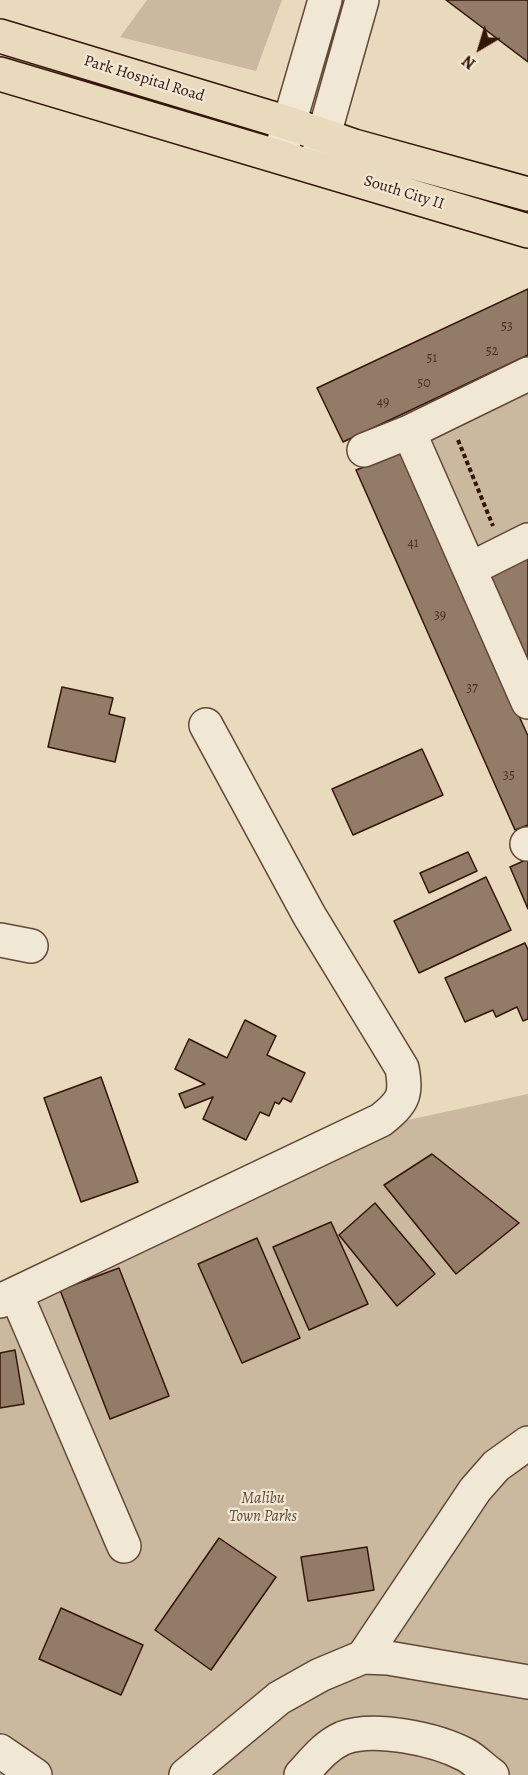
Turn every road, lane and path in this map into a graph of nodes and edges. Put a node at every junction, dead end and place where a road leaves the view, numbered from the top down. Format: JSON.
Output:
{"nodes":[{"id":1,"x":325,"y":0,"type":"edge"},
{"id":2,"x":362,"y":0,"type":"edge"},
{"id":3,"x":0,"y":36,"type":"edge"},
{"id":4,"x":0,"y":74,"type":"edge"},
{"id":5,"x":288,"y":123,"type":"junction"},
{"id":6,"x":323,"y":135,"type":"junction"},
{"id":7,"x":280,"y":155,"type":"junction"},
{"id":8,"x":315,"y":166,"type":"junction"},
{"id":9,"x":528,"y":194,"type":"edge"},
{"id":10,"x":528,"y":231,"type":"edge"},
{"id":11,"x":528,"y":374,"type":"edge"},
{"id":12,"x":409,"y":432,"type":"junction"},
{"id":13,"x":466,"y":436,"type":"dead end"},
{"id":14,"x":364,"y":450,"type":"dead end"},
{"id":15,"x":493,"y":527,"type":"dead end"},
{"id":16,"x":528,"y":540,"type":"edge"},
{"id":17,"x":470,"y":569,"type":"junction"},
{"id":18,"x":528,"y":702,"type":"edge"},
{"id":19,"x":206,"y":725,"type":"dead end"},
{"id":20,"x":0,"y":939,"type":"edge"},
{"id":21,"x":31,"y":946,"type":"dead end"},
{"id":22,"x":8,"y":1298,"type":"edge"},
{"id":23,"x":528,"y":1443,"type":"edge"},
{"id":24,"x":124,"y":1545,"type":"dead end"},
{"id":25,"x":363,"y":1658,"type":"junction"},
{"id":26,"x":528,"y":1682,"type":"edge"},
{"id":27,"x":0,"y":1751,"type":"edge"},
{"id":28,"x":35,"y":1775,"type":"edge"},
{"id":29,"x":186,"y":1775,"type":"edge"},
{"id":30,"x":301,"y":1775,"type":"edge"},
{"id":31,"x":492,"y":1775,"type":"edge"}],
"edges":[{"from":1,"to":5,"type":"street"},
{"from":2,"to":6,"type":"street"},
{"from":3,"to":5,"type":"main road","name":"Park Hospital Road"},
{"from":4,"to":7,"type":"main road"},
{"from":5,"to":6,"type":"main road","name":"South City II"},
{"from":5,"to":7,"type":"street"},
{"from":6,"to":8,"type":"street"},
{"from":6,"to":9,"type":"main road","name":"South City II"},
{"from":7,"to":8,"type":"main road","name":"South City II"},
{"from":8,"to":10,"type":"main road","name":"South City II"},
{"from":11,"to":12,"type":"street"},
{"from":12,"to":14,"type":"street"},
{"from":12,"to":17,"type":"street"},
{"from":13,"to":15,"type":"path"},
{"from":16,"to":17,"type":"street"},
{"from":17,"to":18,"type":"street"},
{"from":19,"to":22,"type":"street"},
{"from":20,"to":21,"type":"street"},
{"from":22,"to":24,"type":"street"},
{"from":23,"to":25,"type":"street"},
{"from":25,"to":26,"type":"street"},
{"from":25,"to":29,"type":"street"},
{"from":27,"to":28,"type":"street"},
{"from":30,"to":31,"type":"street"}]}
